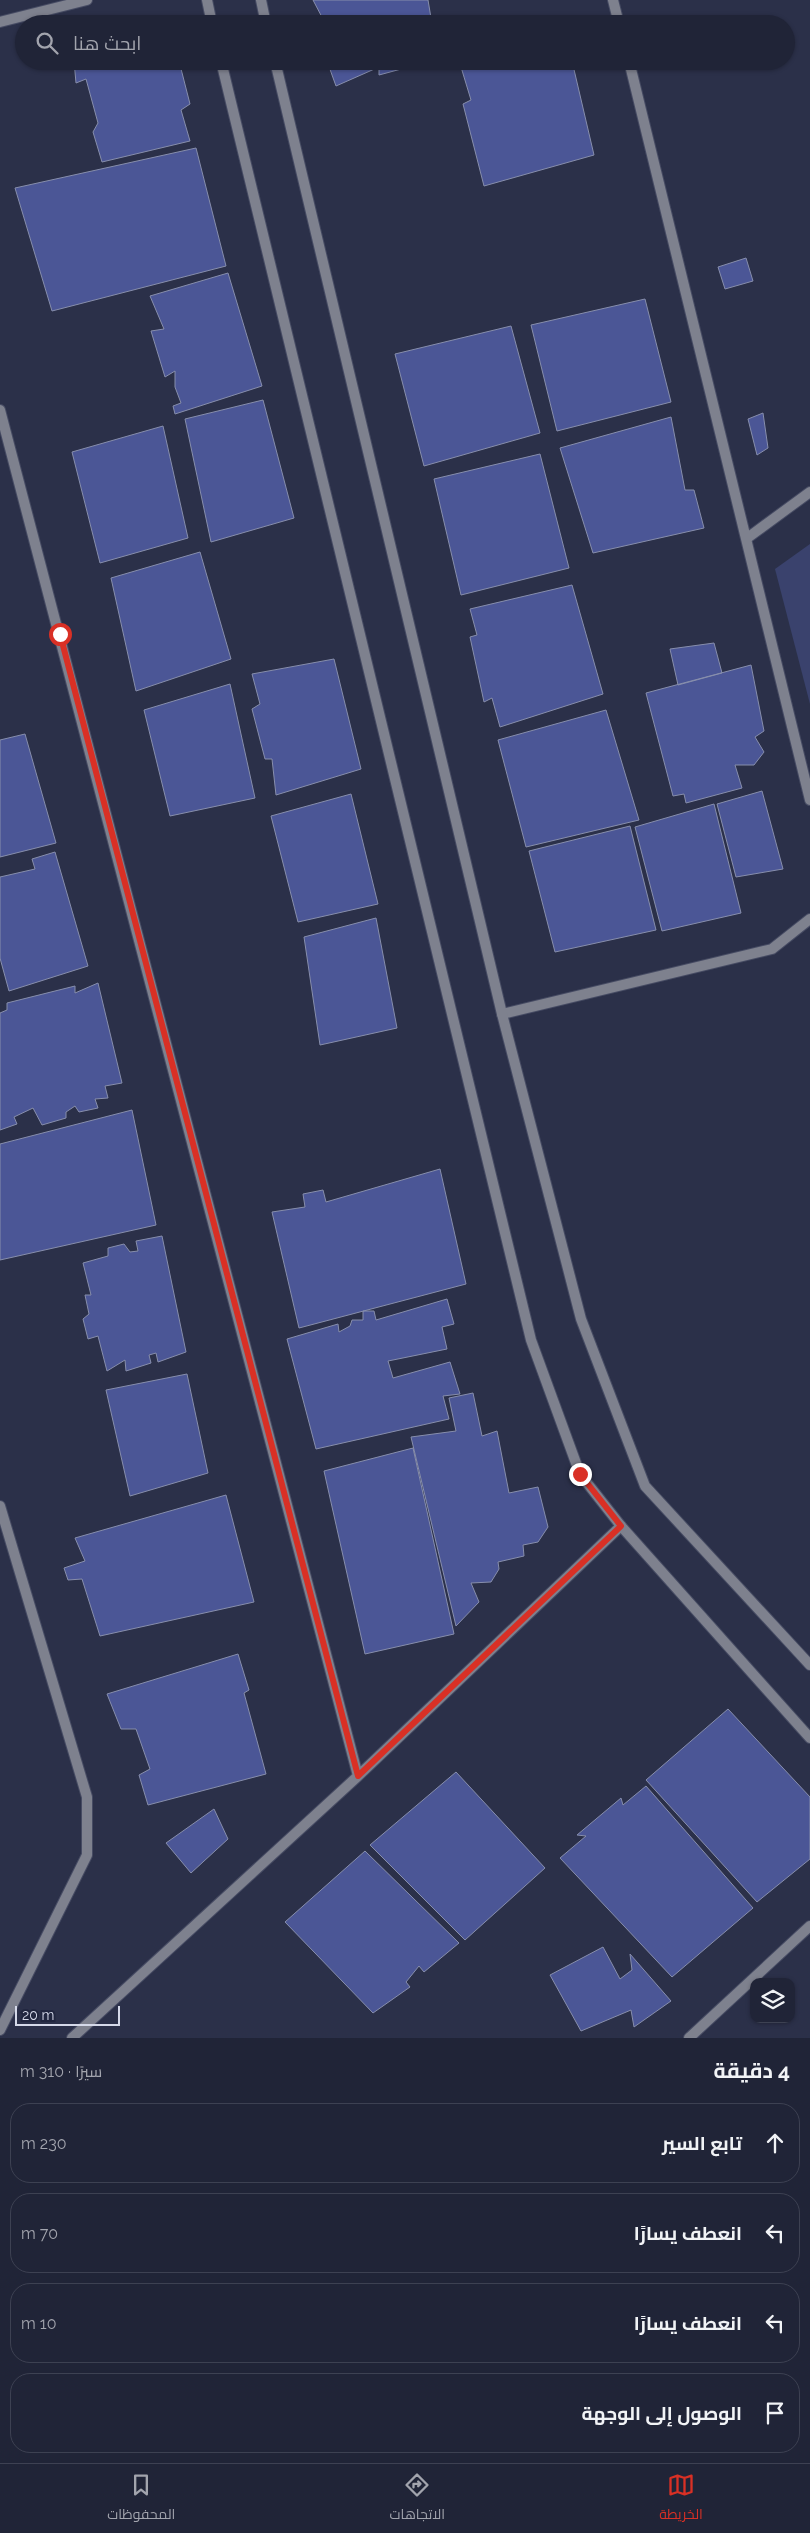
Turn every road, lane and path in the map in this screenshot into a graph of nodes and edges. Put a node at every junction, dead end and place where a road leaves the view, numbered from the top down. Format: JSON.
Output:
{"nodes":[{"id":1,"x":87,"y":0,"type":"edge"},
{"id":2,"x":206,"y":0,"type":"edge"},
{"id":3,"x":261,"y":0,"type":"edge"},
{"id":4,"x":614,"y":0,"type":"edge"},
{"id":5,"x":28,"y":15,"type":"edge"},
{"id":6,"x":210,"y":15,"type":"edge"},
{"id":7,"x":264,"y":15,"type":"edge"},
{"id":8,"x":617,"y":15,"type":"edge"},
{"id":9,"x":15,"y":18,"type":"edge"},
{"id":10,"x":0,"y":22,"type":"edge"},
{"id":11,"x":223,"y":70,"type":"edge"},
{"id":12,"x":277,"y":70,"type":"edge"},
{"id":13,"x":630,"y":70,"type":"edge"},
{"id":14,"x":0,"y":410,"type":"edge"},
{"id":15,"x":810,"y":492,"type":"edge"},
{"id":16,"x":746,"y":539,"type":"junction"},
{"id":17,"x":810,"y":800,"type":"edge"},
{"id":18,"x":810,"y":919,"type":"edge"},
{"id":19,"x":502,"y":1014,"type":"junction"},
{"id":20,"x":0,"y":1506,"type":"edge"},
{"id":21,"x":621,"y":1526,"type":"junction"},
{"id":22,"x":810,"y":1665,"type":"edge"},
{"id":23,"x":810,"y":1738,"type":"edge"},
{"id":24,"x":358,"y":1776,"type":"junction"},
{"id":25,"x":810,"y":1926,"type":"edge"},
{"id":26,"x":0,"y":2030,"type":"edge"},
{"id":27,"x":72,"y":2038,"type":"edge"},
{"id":28,"x":689,"y":2038,"type":"edge"}],
"edges":[{"from":1,"to":5,"type":"street"},
{"from":2,"to":6,"type":"street"},
{"from":3,"to":7,"type":"street"},
{"from":4,"to":8,"type":"street"},
{"from":9,"to":10,"type":"street"},
{"from":11,"to":21,"type":"street"},
{"from":12,"to":19,"type":"street"},
{"from":13,"to":16,"type":"street"},
{"from":14,"to":24,"type":"street"},
{"from":15,"to":16,"type":"street"},
{"from":16,"to":17,"type":"street"},
{"from":18,"to":19,"type":"street"},
{"from":19,"to":22,"type":"street"},
{"from":20,"to":26,"type":"street"},
{"from":21,"to":23,"type":"street"},
{"from":21,"to":24,"type":"street"},
{"from":24,"to":27,"type":"street"},
{"from":25,"to":28,"type":"street"}]}
